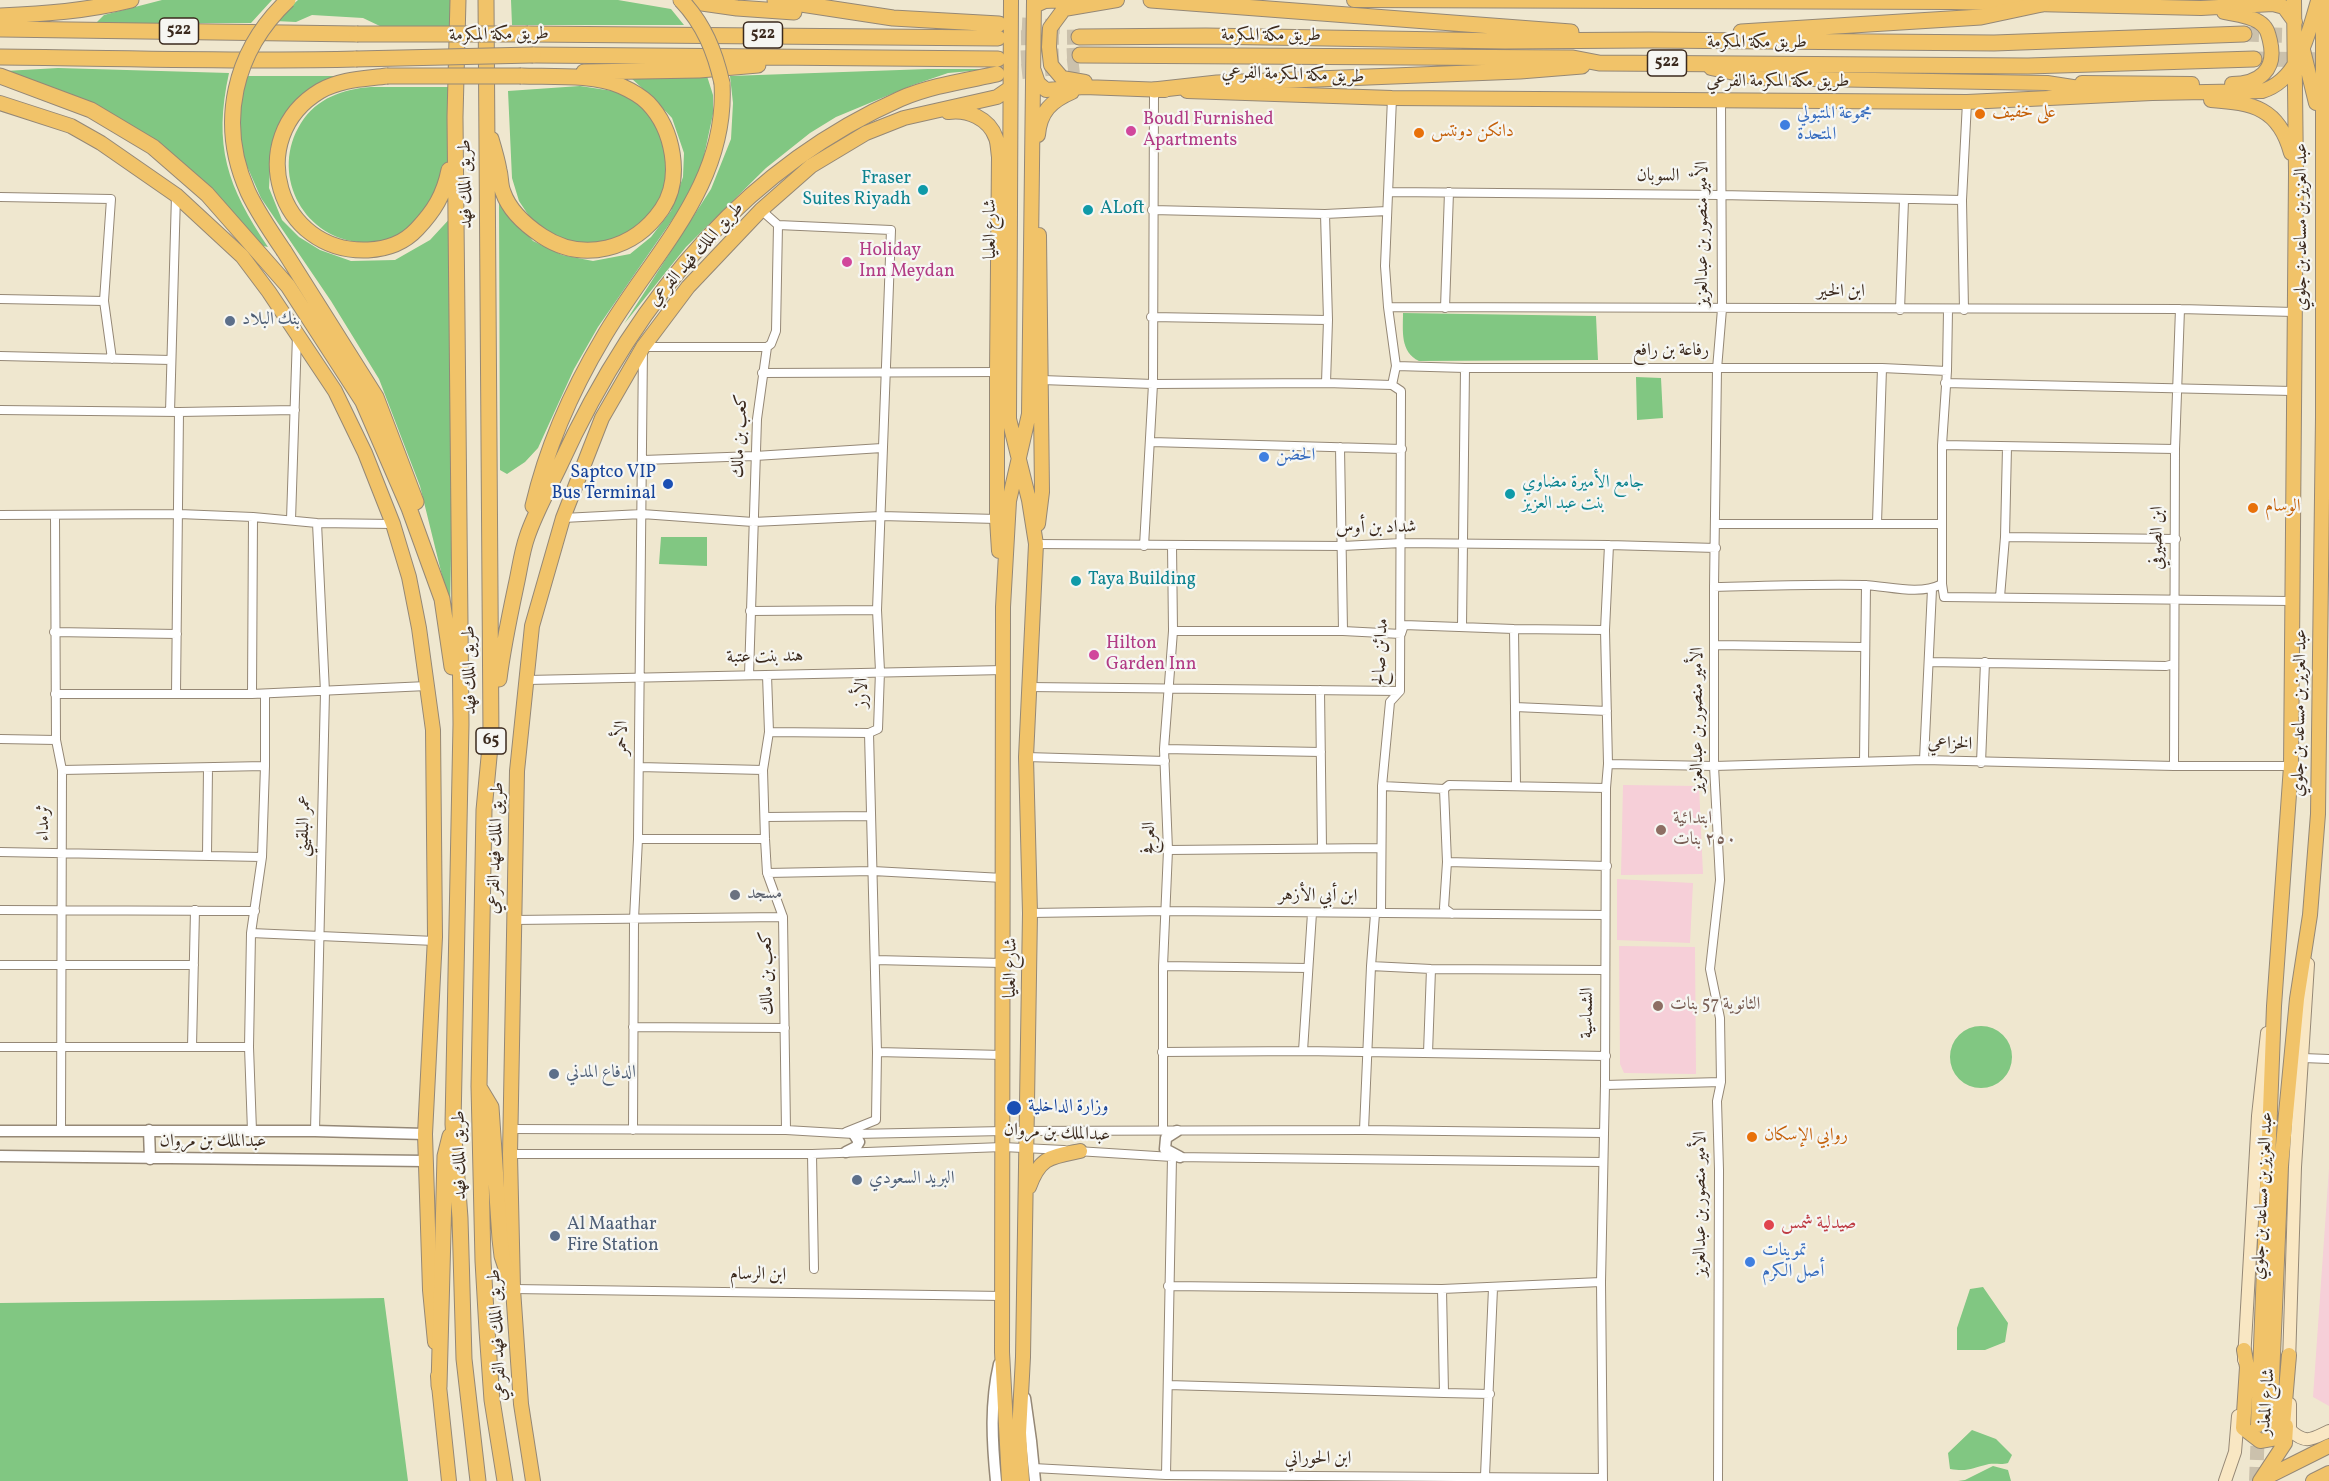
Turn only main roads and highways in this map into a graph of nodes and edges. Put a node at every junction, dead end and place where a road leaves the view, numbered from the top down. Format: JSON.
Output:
{"nodes":[{"id":1,"x":130,"y":0,"type":"edge"},
{"id":2,"x":288,"y":0,"type":"edge"},
{"id":3,"x":458,"y":0,"type":"edge"},
{"id":4,"x":486,"y":0,"type":"edge"},
{"id":5,"x":681,"y":0,"type":"edge"},
{"id":6,"x":775,"y":0,"type":"edge"},
{"id":7,"x":1000,"y":0,"type":"edge"},
{"id":8,"x":1068,"y":0,"type":"edge"},
{"id":9,"x":1117,"y":0,"type":"edge"},
{"id":10,"x":1151,"y":0,"type":"edge"},
{"id":11,"x":1354,"y":0,"type":"edge"},
{"id":12,"x":1423,"y":0,"type":"edge"},
{"id":13,"x":2221,"y":0,"type":"edge"},
{"id":14,"x":2294,"y":0,"type":"edge"},
{"id":15,"x":2302,"y":0,"type":"edge"},
{"id":16,"x":2320,"y":0,"type":"edge"},
{"id":17,"x":1782,"y":1,"type":"edge"},
{"id":18,"x":1951,"y":1,"type":"edge"},
{"id":19,"x":1034,"y":3,"type":"edge"},
{"id":20,"x":2043,"y":4,"type":"junction"},
{"id":21,"x":1011,"y":5,"type":"edge"},
{"id":22,"x":2201,"y":9,"type":"junction"},
{"id":23,"x":0,"y":16,"type":"edge"},
{"id":24,"x":893,"y":18,"type":"junction"},
{"id":25,"x":2295,"y":22,"type":"junction"},
{"id":26,"x":0,"y":28,"type":"edge"},
{"id":27,"x":1078,"y":33,"type":"tunnel mouth"},
{"id":28,"x":2244,"y":34,"type":"tunnel mouth"},
{"id":29,"x":2307,"y":35,"type":"junction"},
{"id":30,"x":1649,"y":40,"type":"junction"},
{"id":31,"x":2326,"y":42,"type":"edge"},
{"id":32,"x":2302,"y":49,"type":"junction"},
{"id":33,"x":0,"y":57,"type":"edge"},
{"id":34,"x":856,"y":57,"type":"junction"},
{"id":35,"x":2253,"y":59,"type":"tunnel mouth"},
{"id":36,"x":1080,"y":60,"type":"tunnel mouth"},
{"id":37,"x":253,"y":62,"type":"junction"},
{"id":38,"x":1599,"y":63,"type":"junction"},
{"id":39,"x":1691,"y":63,"type":"junction"},
{"id":40,"x":2295,"y":63,"type":"junction"},
{"id":41,"x":1032,"y":66,"type":"junction"},
{"id":42,"x":2310,"y":66,"type":"junction"},
{"id":43,"x":0,"y":76,"type":"edge"},
{"id":44,"x":387,"y":76,"type":"junction"},
{"id":45,"x":521,"y":76,"type":"junction"},
{"id":46,"x":2326,"y":79,"type":"edge"},
{"id":47,"x":2047,"y":83,"type":"junction"},
{"id":48,"x":1084,"y":87,"type":"junction"},
{"id":49,"x":1010,"y":88,"type":"junction"},
{"id":50,"x":1154,"y":90,"type":"junction"},
{"id":51,"x":2152,"y":93,"type":"junction"},
{"id":52,"x":2120,"y":95,"type":"junction"},
{"id":53,"x":0,"y":103,"type":"edge"},
{"id":54,"x":2296,"y":108,"type":"junction"},
{"id":55,"x":455,"y":117,"type":"junction"},
{"id":56,"x":486,"y":117,"type":"junction"},
{"id":57,"x":904,"y":118,"type":"junction"},
{"id":58,"x":2321,"y":139,"type":"junction"},
{"id":59,"x":2296,"y":173,"type":"junction"},
{"id":60,"x":2329,"y":293,"type":"edge"},
{"id":61,"x":2321,"y":314,"type":"junction"},
{"id":62,"x":1019,"y":457,"type":"junction"},
{"id":63,"x":2325,"y":471,"type":"edge"},
{"id":64,"x":526,"y":538,"type":"junction"},
{"id":65,"x":1036,"y":544,"type":"junction"},
{"id":66,"x":438,"y":586,"type":"junction"},
{"id":67,"x":1003,"y":607,"type":"junction"},
{"id":68,"x":2324,"y":710,"type":"edge"},
{"id":69,"x":461,"y":724,"type":"junction"},
{"id":70,"x":491,"y":736,"type":"junction"},
{"id":71,"x":2324,"y":814,"type":"edge"},
{"id":72,"x":2310,"y":915,"type":"junction"},
{"id":73,"x":2274,"y":1006,"type":"junction"},
{"id":74,"x":479,"y":1086,"type":"junction"},
{"id":75,"x":453,"y":1124,"type":"junction"},
{"id":76,"x":1080,"y":1151,"type":"road end"},
{"id":77,"x":1025,"y":1197,"type":"junction"},
{"id":78,"x":513,"y":1289,"type":"junction"},
{"id":79,"x":2244,"y":1350,"type":"junction"},
{"id":80,"x":2289,"y":1355,"type":"junction"},
{"id":81,"x":439,"y":1386,"type":"junction"},
{"id":82,"x":2329,"y":1431,"type":"edge"},
{"id":83,"x":2329,"y":1446,"type":"edge"},
{"id":84,"x":2296,"y":1463,"type":"junction"},
{"id":85,"x":449,"y":1481,"type":"edge"},
{"id":86,"x":478,"y":1481,"type":"edge"},
{"id":87,"x":505,"y":1481,"type":"edge"},
{"id":88,"x":532,"y":1481,"type":"edge"},
{"id":89,"x":1009,"y":1481,"type":"edge"},
{"id":90,"x":1022,"y":1481,"type":"edge"},
{"id":91,"x":2225,"y":1481,"type":"edge"},
{"id":92,"x":2260,"y":1481,"type":"edge"},
{"id":93,"x":2281,"y":1481,"type":"edge"}],
"edges":[{"from":1,"to":23,"type":"highway"},
{"from":2,"to":66,"type":"highway","bridge":true},
{"from":3,"to":55,"type":"highway","name":"طريق الملك فهد","number":"65"},
{"from":4,"to":56,"type":"highway","name":"طريق الملك فهد","number":"65"},
{"from":5,"to":24,"type":"highway"},
{"from":5,"to":64,"type":"highway","bridge":true},
{"from":6,"to":24,"type":"highway"},
{"from":7,"to":21,"type":"main road"},
{"from":8,"to":19,"type":"main road"},
{"from":9,"to":50,"type":"main road"},
{"from":10,"to":30,"type":"highway"},
{"from":11,"to":12,"type":"main road"},
{"from":12,"to":17,"type":"main road"},
{"from":13,"to":22,"type":"main road"},
{"from":14,"to":25,"type":"main road"},
{"from":15,"to":29,"type":"main road","name":"طريق مكة المكرمة الفرعي"},
{"from":16,"to":29,"type":"main road","name":"طريق مكة المكرمة الفرعي"},
{"from":16,"to":31,"type":"main road","name":"عبد العزيز بن مساعد بن جلوي"},
{"from":17,"to":18,"type":"main road"},
{"from":18,"to":20,"type":"main road"},
{"from":19,"to":41,"type":"main road","name":"شارع العليا"},
{"from":20,"to":22,"type":"main road"},
{"from":20,"to":30,"type":"highway"},
{"from":21,"to":49,"type":"main road","name":"شارع العليا"},
{"from":22,"to":25,"type":"main road"},
{"from":22,"to":47,"type":"main road"},
{"from":24,"to":26,"type":"highway","name":"طريق مكة المكرمة","number":"522","bridge":true},
{"from":25,"to":32,"type":"main road","name":"طريق مكة المكرمة الفرعي"},
{"from":25,"to":40,"type":"main road","name":"عبد العزيز بن مساعد بن جلوي"},
{"from":27,"to":30,"type":"highway","name":"طريق مكة المكرمة","number":"522"},
{"from":28,"to":30,"type":"highway","name":"طريق مكة المكرمة","number":"522"},
{"from":29,"to":32,"type":"main road","name":"طريق مكة المكرمة الفرعي"},
{"from":29,"to":42,"type":"main road","name":"طريق مكة المكرمة الفرعي"},
{"from":31,"to":42,"type":"main road"},
{"from":31,"to":46,"type":"main road","name":"عبد العزيز بن مساعد بن جلوي"},
{"from":32,"to":40,"type":"main road","name":"طريق مكة المكرمة الفرعي"},
{"from":32,"to":42,"type":"main road","name":"طريق مكة المكرمة الفرعي"},
{"from":33,"to":37,"type":"highway","name":"طريق مكة المكرمة","number":"522"},
{"from":34,"to":37,"type":"highway","name":"طريق مكة المكرمة","number":"522","bridge":true},
{"from":34,"to":45,"type":"highway"},
{"from":34,"to":64,"type":"highway","name":"طريق مكة المكرمة","number":"522"},
{"from":35,"to":39,"type":"highway","name":"طريق مكة المكرمة","number":"522"},
{"from":36,"to":38,"type":"highway","name":"طريق مكة المكرمة","number":"522"},
{"from":37,"to":44,"type":"highway"},
{"from":38,"to":39,"type":"highway","name":"طريق مكة المكرمة","number":"522"},
{"from":38,"to":50,"type":"highway"},
{"from":39,"to":47,"type":"main road"},
{"from":40,"to":51,"type":"main road","name":"طريق مكة المكرمة الفرعي"},
{"from":40,"to":54,"type":"main road","name":"عبد العزيز بن مساعد بن جلوي"},
{"from":41,"to":48,"type":"main road","name":"طريق مكة المكرمة الفرعي"},
{"from":41,"to":62,"type":"main road","name":"شارع العليا"},
{"from":42,"to":46,"type":"main road","name":"طريق مكة المكرمة الفرعي"},
{"from":42,"to":54,"type":"main road"},
{"from":42,"to":58,"type":"main road","name":"طريق مكة المكرمة الفرعي"},
{"from":43,"to":66,"type":"highway"},
{"from":44,"to":45,"type":"highway","bridge":true},
{"from":44,"to":55,"type":"highway"},
{"from":45,"to":56,"type":"highway"},
{"from":46,"to":58,"type":"main road","name":"عبد العزيز بن مساعد بن جلوي"},
{"from":47,"to":52,"type":"main road"},
{"from":48,"to":50,"type":"main road","name":"طريق مكة المكرمة الفرعي"},
{"from":48,"to":65,"type":"main road"},
{"from":49,"to":57,"type":"main road"},
{"from":49,"to":62,"type":"main road","name":"شارع العليا"},
{"from":50,"to":52,"type":"main road","name":"طريق مكة المكرمة الفرعي"},
{"from":51,"to":52,"type":"main road","name":"طريق مكة المكرمة الفرعي"},
{"from":51,"to":59,"type":"main road"},
{"from":53,"to":81,"type":"main road"},
{"from":54,"to":59,"type":"main road","name":"عبد العزيز بن مساعد بن جلوي"},
{"from":55,"to":69,"type":"highway","name":"طريق الملك فهد","number":"65"},
{"from":56,"to":70,"type":"highway","name":"طريق الملك فهد","number":"65"},
{"from":57,"to":67,"type":"main road"},
{"from":57,"to":78,"type":"main road","name":"طريق الملك فهد الفرعي"},
{"from":58,"to":61,"type":"main road","name":"عبد العزيز بن مساعد بن جلوي"},
{"from":59,"to":73,"type":"main road","name":"عبد العزيز بن مساعد بن جلوي"},
{"from":60,"to":61,"type":"main road"},
{"from":61,"to":63,"type":"main road","name":"عبد العزيز بن مساعد بن جلوي"},
{"from":62,"to":65,"type":"main road","name":"شارع العليا"},
{"from":62,"to":67,"type":"main road","name":"شارع العليا"},
{"from":63,"to":68,"type":"main road","name":"عبد العزيز بن مساعد بن جلوي"},
{"from":64,"to":70,"type":"highway"},
{"from":65,"to":77,"type":"main road","name":"شارع العليا"},
{"from":66,"to":69,"type":"highway"},
{"from":67,"to":89,"type":"main road","name":"شارع العليا"},
{"from":68,"to":71,"type":"main road","name":"عبد العزيز بن مساعد بن جلوي"},
{"from":69,"to":75,"type":"highway","name":"طريق الملك فهد","number":"65"},
{"from":70,"to":74,"type":"highway","name":"طريق الملك فهد","number":"65"},
{"from":71,"to":72,"type":"main road","name":"عبد العزيز بن مساعد بن جلوي"},
{"from":72,"to":73,"type":"main road","name":"عبد العزيز بن مساعد بن جلوي"},
{"from":72,"to":80,"type":"main road"},
{"from":73,"to":79,"type":"main road"},
{"from":74,"to":78,"type":"highway"},
{"from":74,"to":87,"type":"highway","name":"طريق الملك فهد","number":"65"},
{"from":75,"to":81,"type":"highway"},
{"from":75,"to":86,"type":"highway","name":"طريق الملك فهد","number":"65"},
{"from":76,"to":77,"type":"main road"},
{"from":77,"to":90,"type":"main road","name":"شارع العليا"},
{"from":78,"to":88,"type":"main road","name":"طريق الملك فهد الفرعي"},
{"from":79,"to":80,"type":"main road"},
{"from":79,"to":91,"type":"main road"},
{"from":80,"to":82,"type":"main road"},
{"from":80,"to":92,"type":"main road","name":"شارع المعذر"},
{"from":81,"to":85,"type":"main road"},
{"from":83,"to":84,"type":"main road"},
{"from":84,"to":92,"type":"main road"},
{"from":84,"to":93,"type":"main road"}]}
